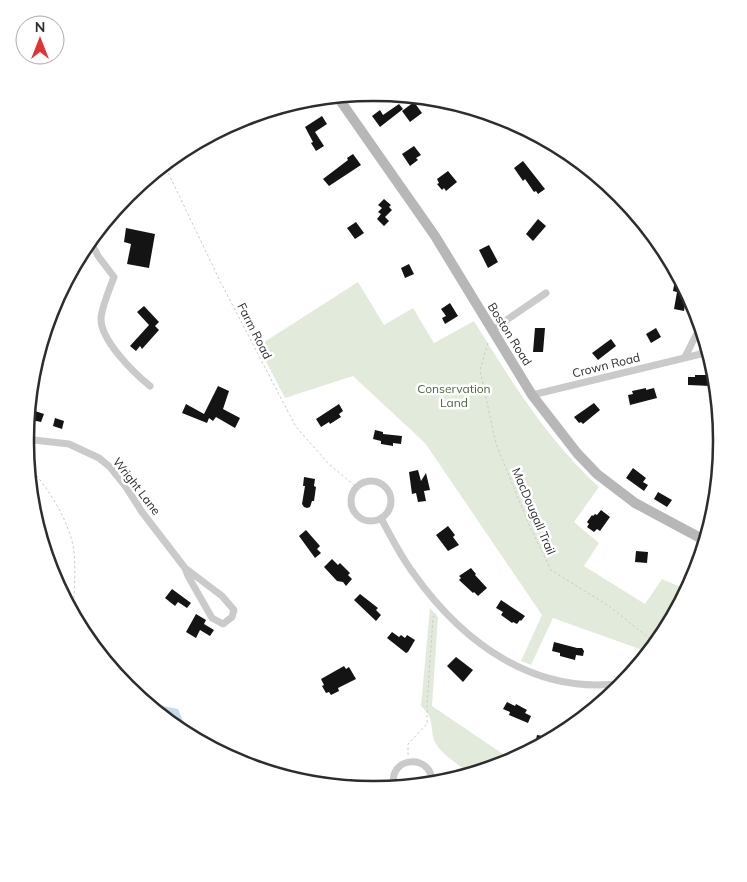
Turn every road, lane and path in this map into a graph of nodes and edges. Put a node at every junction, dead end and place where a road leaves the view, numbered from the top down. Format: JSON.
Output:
{"nodes":[{"id":1,"x":342,"y":103,"type":"edge"},
{"id":2,"x":167,"y":171,"type":"edge"},
{"id":3,"x":94,"y":248,"type":"edge"},
{"id":4,"x":546,"y":293,"type":"dead end"},
{"id":5,"x":492,"y":330,"type":"junction"},
{"id":6,"x":696,"y":335,"type":"edge"},
{"id":7,"x":702,"y":353,"type":"edge"},
{"id":8,"x":685,"y":357,"type":"junction"},
{"id":9,"x":150,"y":386,"type":"dead end"},
{"id":10,"x":532,"y":395,"type":"junction"},
{"id":11,"x":34,"y":440,"type":"edge"},
{"id":12,"x":35,"y":473,"type":"edge"},
{"id":13,"x":356,"y":487,"type":"junction"},
{"id":14,"x":381,"y":518,"type":"junction"},
{"id":15,"x":699,"y":537,"type":"edge"},
{"id":16,"x":185,"y":568,"type":"junction"},
{"id":17,"x":73,"y":600,"type":"edge"},
{"id":18,"x":440,"y":606,"type":"junction"},
{"id":19,"x":650,"y":639,"type":"edge"},
{"id":20,"x":610,"y":684,"type":"edge"},
{"id":21,"x":408,"y":762,"type":"junction"},
{"id":22,"x":431,"y":776,"type":"edge"},
{"id":23,"x":394,"y":780,"type":"edge"}],
"edges":[{"from":1,"to":5,"type":"main road","name":"Boston Road"},
{"from":2,"to":13,"type":"path","name":"Farm Road"},
{"from":3,"to":9,"type":"street"},
{"from":4,"to":5,"type":"street"},
{"from":5,"to":10,"type":"main road","name":"Boston Road"},
{"from":5,"to":19,"type":"path","name":"MacDougall Trail"},
{"from":6,"to":8,"type":"street"},
{"from":7,"to":8,"type":"street","name":"Crown Road"},
{"from":8,"to":10,"type":"street","name":"Crown Road"},
{"from":10,"to":15,"type":"main road","name":"Boston Road"},
{"from":11,"to":16,"type":"street","name":"Wright Lane"},
{"from":12,"to":17,"type":"path"},
{"from":13,"to":14,"type":"street"},
{"from":13,"to":14,"type":"street"},
{"from":14,"to":18,"type":"street"},
{"from":16,"to":16,"type":"street","name":"Wright Lane"},
{"from":18,"to":20,"type":"street"},
{"from":18,"to":21,"type":"path"},
{"from":21,"to":22,"type":"street"},
{"from":21,"to":23,"type":"street"}]}
